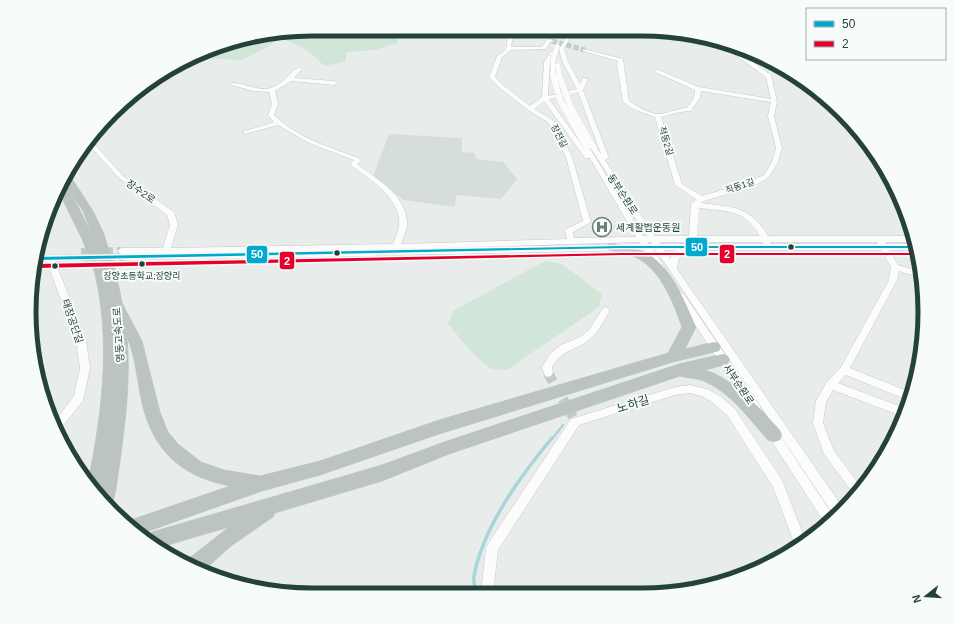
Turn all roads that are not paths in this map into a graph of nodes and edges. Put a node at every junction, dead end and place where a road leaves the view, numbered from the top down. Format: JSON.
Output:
{"nodes":[{"id":1,"x":511,"y":36,"type":"edge"},
{"id":2,"x":564,"y":36,"type":"edge"},
{"id":3,"x":569,"y":36,"type":"edge"},
{"id":4,"x":552,"y":41,"type":"tunnel mouth"},
{"id":5,"x":559,"y":48,"type":"junction"},
{"id":6,"x":508,"y":49,"type":"junction"},
{"id":7,"x":585,"y":50,"type":"tunnel mouth"},
{"id":8,"x":736,"y":53,"type":"edge"},
{"id":9,"x":299,"y":69,"type":"dead end"},
{"id":10,"x":657,"y":71,"type":"dead end"},
{"id":11,"x":290,"y":79,"type":"junction"},
{"id":12,"x":585,"y":79,"type":"dead end"},
{"id":13,"x":334,"y":83,"type":"dead end"},
{"id":14,"x":232,"y":84,"type":"dead end"},
{"id":15,"x":698,"y":88,"type":"junction"},
{"id":16,"x":272,"y":90,"type":"junction"},
{"id":17,"x":580,"y":90,"type":"junction"},
{"id":18,"x":545,"y":98,"type":"junction"},
{"id":19,"x":774,"y":101,"type":"junction"},
{"id":20,"x":530,"y":110,"type":"junction"},
{"id":21,"x":658,"y":116,"type":"junction"},
{"id":22,"x":277,"y":123,"type":"junction"},
{"id":23,"x":245,"y":132,"type":"dead end"},
{"id":24,"x":92,"y":145,"type":"edge"},
{"id":25,"x":69,"y":182,"type":"edge"},
{"id":26,"x":64,"y":191,"type":"edge"},
{"id":27,"x":618,"y":193,"type":"junction"},
{"id":28,"x":701,"y":199,"type":"junction"},
{"id":29,"x":695,"y":205,"type":"junction"},
{"id":30,"x":632,"y":223,"type":"junction"},
{"id":31,"x":643,"y":224,"type":"junction"},
{"id":32,"x":93,"y":236,"type":"junction"},
{"id":33,"x":641,"y":239,"type":"junction"},
{"id":34,"x":653,"y":239,"type":"junction"},
{"id":35,"x":683,"y":239,"type":"junction"},
{"id":36,"x":693,"y":239,"type":"junction"},
{"id":37,"x":909,"y":240,"type":"edge"},
{"id":38,"x":571,"y":241,"type":"junction"},
{"id":39,"x":767,"y":243,"type":"junction"},
{"id":40,"x":881,"y":243,"type":"junction"},
{"id":41,"x":610,"y":244,"type":"junction"},
{"id":42,"x":396,"y":246,"type":"junction"},
{"id":43,"x":910,"y":246,"type":"edge"},
{"id":44,"x":646,"y":247,"type":"junction"},
{"id":45,"x":658,"y":247,"type":"junction"},
{"id":46,"x":689,"y":247,"type":"junction"},
{"id":47,"x":319,"y":251,"type":"junction"},
{"id":48,"x":165,"y":253,"type":"junction"},
{"id":49,"x":42,"y":254,"type":"edge"},
{"id":50,"x":122,"y":254,"type":"tunnel mouth"},
{"id":51,"x":82,"y":255,"type":"tunnel mouth"},
{"id":52,"x":53,"y":256,"type":"junction"},
{"id":53,"x":41,"y":258,"type":"edge"},
{"id":54,"x":895,"y":267,"type":"junction"},
{"id":55,"x":674,"y":270,"type":"junction"},
{"id":56,"x":106,"y":273,"type":"junction"},
{"id":57,"x":916,"y":273,"type":"edge"},
{"id":58,"x":665,"y":277,"type":"junction"},
{"id":59,"x":681,"y":300,"type":"junction"},
{"id":60,"x":117,"y":305,"type":"junction"},
{"id":61,"x":606,"y":310,"type":"dead end"},
{"id":62,"x":724,"y":352,"type":"junction"},
{"id":63,"x":676,"y":363,"type":"junction"},
{"id":64,"x":844,"y":370,"type":"junction"},
{"id":65,"x":548,"y":373,"type":"dead end"},
{"id":66,"x":831,"y":385,"type":"junction"},
{"id":67,"x":905,"y":395,"type":"edge"},
{"id":68,"x":899,"y":412,"type":"edge"},
{"id":69,"x":59,"y":423,"type":"edge"},
{"id":70,"x":774,"y":435,"type":"junction"},
{"id":71,"x":262,"y":482,"type":"junction"},
{"id":72,"x":96,"y":484,"type":"edge"},
{"id":73,"x":855,"y":488,"type":"edge"},
{"id":74,"x":106,"y":496,"type":"edge"},
{"id":75,"x":276,"y":505,"type":"junction"},
{"id":76,"x":836,"y":508,"type":"edge"},
{"id":77,"x":827,"y":517,"type":"edge"},
{"id":78,"x":139,"y":526,"type":"edge"},
{"id":79,"x":799,"y":539,"type":"edge"},
{"id":80,"x":157,"y":540,"type":"edge"},
{"id":81,"x":198,"y":564,"type":"edge"},
{"id":82,"x":489,"y":588,"type":"edge"}],
"edges":[{"from":1,"to":6,"type":"street","name":"장전길"},
{"from":2,"to":5,"type":"street"},
{"from":3,"to":5,"type":"street"},
{"from":4,"to":6,"type":"street"},
{"from":5,"to":17,"type":"street"},
{"from":5,"to":18,"type":"street"},
{"from":5,"to":27,"type":"street","name":"동부순환로","bridge":true},
{"from":6,"to":20,"type":"street","name":"장전길"},
{"from":7,"to":21,"type":"street","name":"적동2길"},
{"from":8,"to":19,"type":"street","name":"직동1길"},
{"from":9,"to":11,"type":"street"},
{"from":10,"to":15,"type":"street"},
{"from":11,"to":13,"type":"street"},
{"from":11,"to":16,"type":"street"},
{"from":12,"to":17,"type":"street"},
{"from":14,"to":16,"type":"street"},
{"from":15,"to":19,"type":"street"},
{"from":15,"to":21,"type":"street"},
{"from":16,"to":22,"type":"street"},
{"from":17,"to":18,"type":"street"},
{"from":17,"to":27,"type":"street"},
{"from":18,"to":20,"type":"street"},
{"from":18,"to":27,"type":"street"},
{"from":19,"to":28,"type":"street","name":"직동1길"},
{"from":20,"to":38,"type":"street","name":"장전길"},
{"from":21,"to":28,"type":"street","name":"적동2길"},
{"from":22,"to":23,"type":"street"},
{"from":22,"to":42,"type":"street"},
{"from":24,"to":48,"type":"street","name":"장수2로"},
{"from":25,"to":32,"type":"highway","name":"영동고속도로"},
{"from":26,"to":32,"type":"highway","name":"영동고속도로"},
{"from":27,"to":30,"type":"street","name":"동부순환로"},
{"from":27,"to":31,"type":"street","name":"동부순환로"},
{"from":28,"to":29,"type":"street","name":"직동1길"},
{"from":29,"to":36,"type":"street"},
{"from":29,"to":39,"type":"street"},
{"from":30,"to":33,"type":"street","name":"동부순환로"},
{"from":30,"to":41,"type":"street"},
{"from":31,"to":34,"type":"street","name":"동부순환로"},
{"from":31,"to":35,"type":"street"},
{"from":32,"to":56,"type":"highway","name":"영동고속도로","bridge":true},
{"from":33,"to":34,"type":"street"},
{"from":33,"to":41,"type":"street"},
{"from":33,"to":44,"type":"street","name":"동부순환로"},
{"from":34,"to":35,"type":"street"},
{"from":34,"to":45,"type":"street","name":"동부순환로"},
{"from":35,"to":36,"type":"street"},
{"from":36,"to":39,"type":"street"},
{"from":37,"to":40,"type":"street"},
{"from":38,"to":41,"type":"street"},
{"from":38,"to":42,"type":"street"},
{"from":39,"to":40,"type":"street"},
{"from":39,"to":46,"type":"street"},
{"from":40,"to":43,"type":"street"},
{"from":40,"to":54,"type":"street"},
{"from":41,"to":44,"type":"street"},
{"from":41,"to":47,"type":"street"},
{"from":41,"to":58,"type":"highway"},
{"from":42,"to":47,"type":"street"},
{"from":44,"to":45,"type":"street"},
{"from":44,"to":58,"type":"street"},
{"from":45,"to":46,"type":"street"},
{"from":45,"to":55,"type":"street","name":"서부순환로"},
{"from":46,"to":55,"type":"street"},
{"from":47,"to":48,"type":"street"},
{"from":48,"to":50,"type":"street"},
{"from":49,"to":52,"type":"street"},
{"from":51,"to":52,"type":"street"},
{"from":52,"to":53,"type":"street"},
{"from":52,"to":69,"type":"street","name":"태장공단길"},
{"from":54,"to":57,"type":"street"},
{"from":54,"to":64,"type":"street"},
{"from":55,"to":62,"type":"street","name":"서부순환로"},
{"from":56,"to":60,"type":"highway","name":"영동고속도로"},
{"from":56,"to":72,"type":"highway","name":"영동고속도로"},
{"from":58,"to":59,"type":"highway"},
{"from":59,"to":62,"type":"street","name":"서부순환로"},
{"from":59,"to":63,"type":"highway"},
{"from":60,"to":71,"type":"highway"},
{"from":60,"to":74,"type":"highway","name":"영동고속도로"},
{"from":61,"to":65,"type":"street"},
{"from":62,"to":63,"type":"highway"},
{"from":62,"to":70,"type":"street","name":"서부순환로"},
{"from":62,"to":76,"type":"street","name":"서부순환로"},
{"from":63,"to":70,"type":"highway"},
{"from":63,"to":71,"type":"highway"},
{"from":63,"to":75,"type":"highway"},
{"from":64,"to":66,"type":"street"},
{"from":64,"to":67,"type":"street"},
{"from":66,"to":68,"type":"street"},
{"from":66,"to":73,"type":"street"},
{"from":70,"to":77,"type":"street","name":"서부순환로"},
{"from":71,"to":78,"type":"highway"},
{"from":75,"to":80,"type":"highway"},
{"from":75,"to":81,"type":"highway"},
{"from":79,"to":82,"type":"street","name":"노하길"}]}
